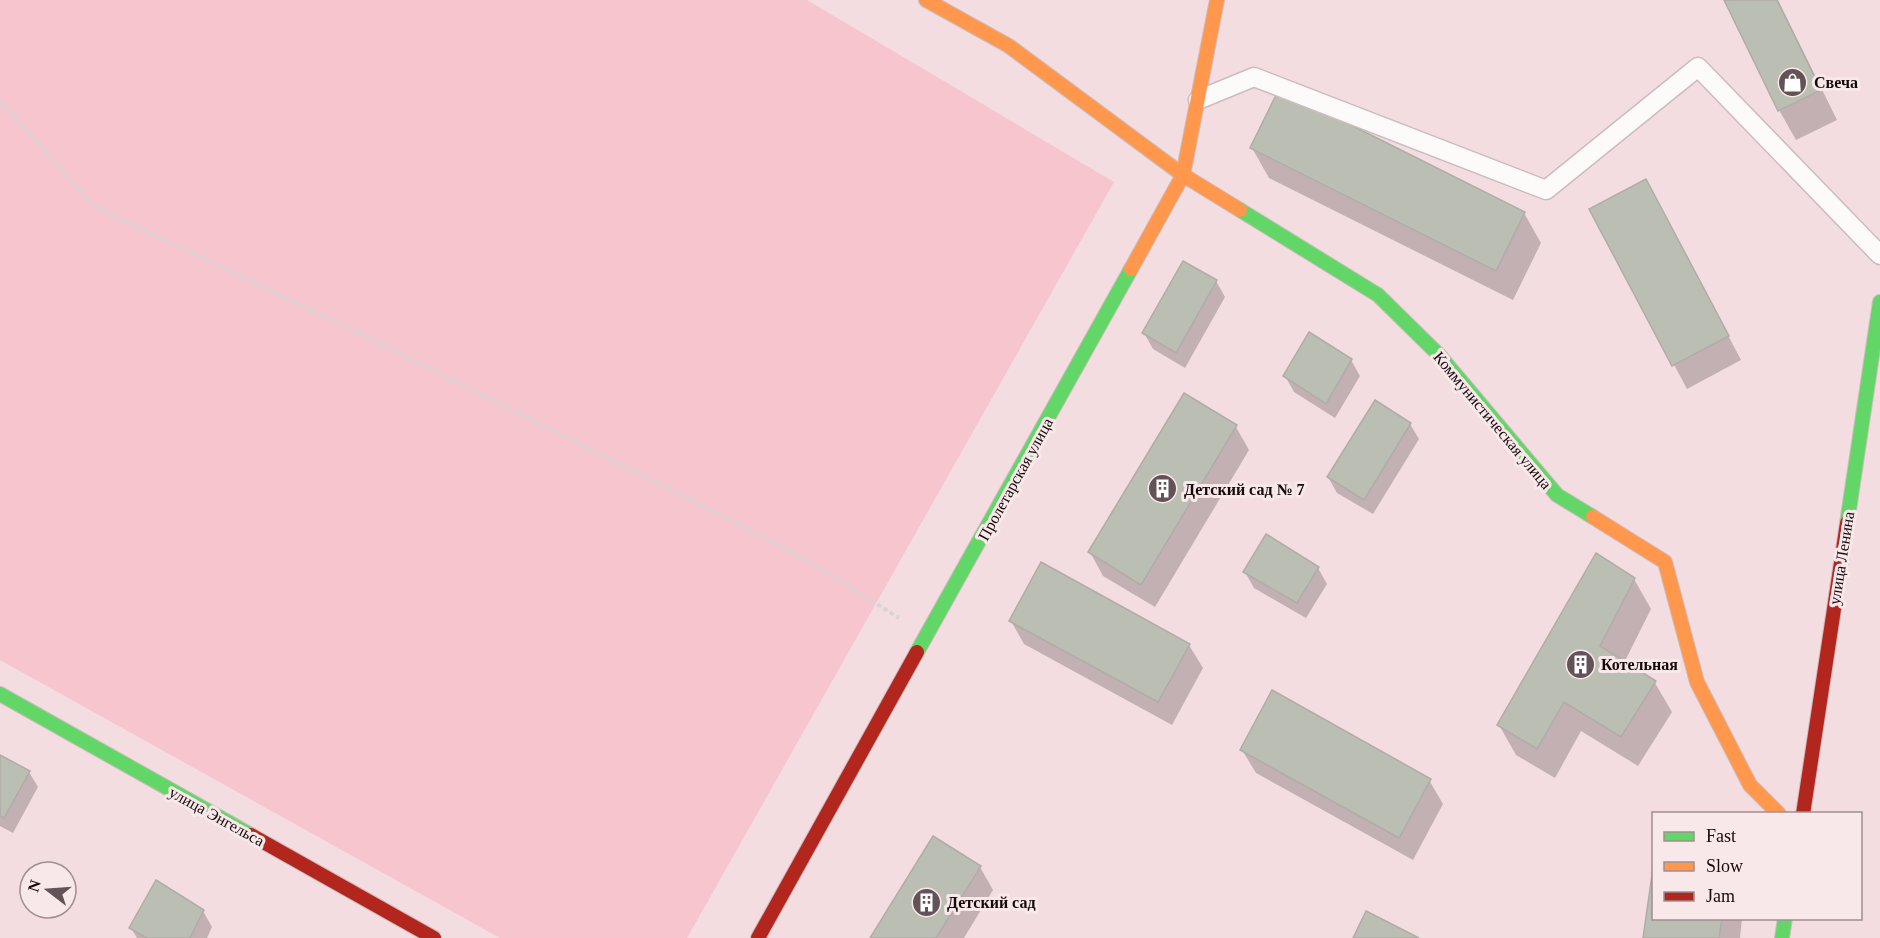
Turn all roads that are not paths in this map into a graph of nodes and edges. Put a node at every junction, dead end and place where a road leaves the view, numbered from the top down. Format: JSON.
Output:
{"nodes":[{"id":1,"x":926,"y":0,"type":"edge"},
{"id":2,"x":1216,"y":0,"type":"edge"},
{"id":3,"x":1198,"y":100,"type":"junction"},
{"id":4,"x":1183,"y":175,"type":"junction"},
{"id":5,"x":1880,"y":255,"type":"edge"},
{"id":6,"x":1880,"y":302,"type":"edge"},
{"id":7,"x":0,"y":694,"type":"edge"},
{"id":8,"x":1778,"y":812,"type":"edge"},
{"id":9,"x":1803,"y":812,"type":"edge"},
{"id":10,"x":1785,"y":920,"type":"edge"},
{"id":11,"x":434,"y":938,"type":"edge"},
{"id":12,"x":758,"y":938,"type":"edge"},
{"id":13,"x":1782,"y":938,"type":"edge"}],
"edges":[{"from":1,"to":4,"type":"street","name":"Коммунистическая улица"},
{"from":2,"to":3,"type":"street","name":"Пролетарская улица"},
{"from":3,"to":4,"type":"street","name":"Пролетарская улица"},
{"from":3,"to":5,"type":"lane"},
{"from":4,"to":8,"type":"street","name":"Коммунистическая улица"},
{"from":4,"to":12,"type":"street","name":"Пролетарская улица"},
{"from":6,"to":9,"type":"street","name":"улица Ленина"},
{"from":7,"to":11,"type":"street","name":"улица Энгельса"},
{"from":10,"to":13,"type":"street"}]}
